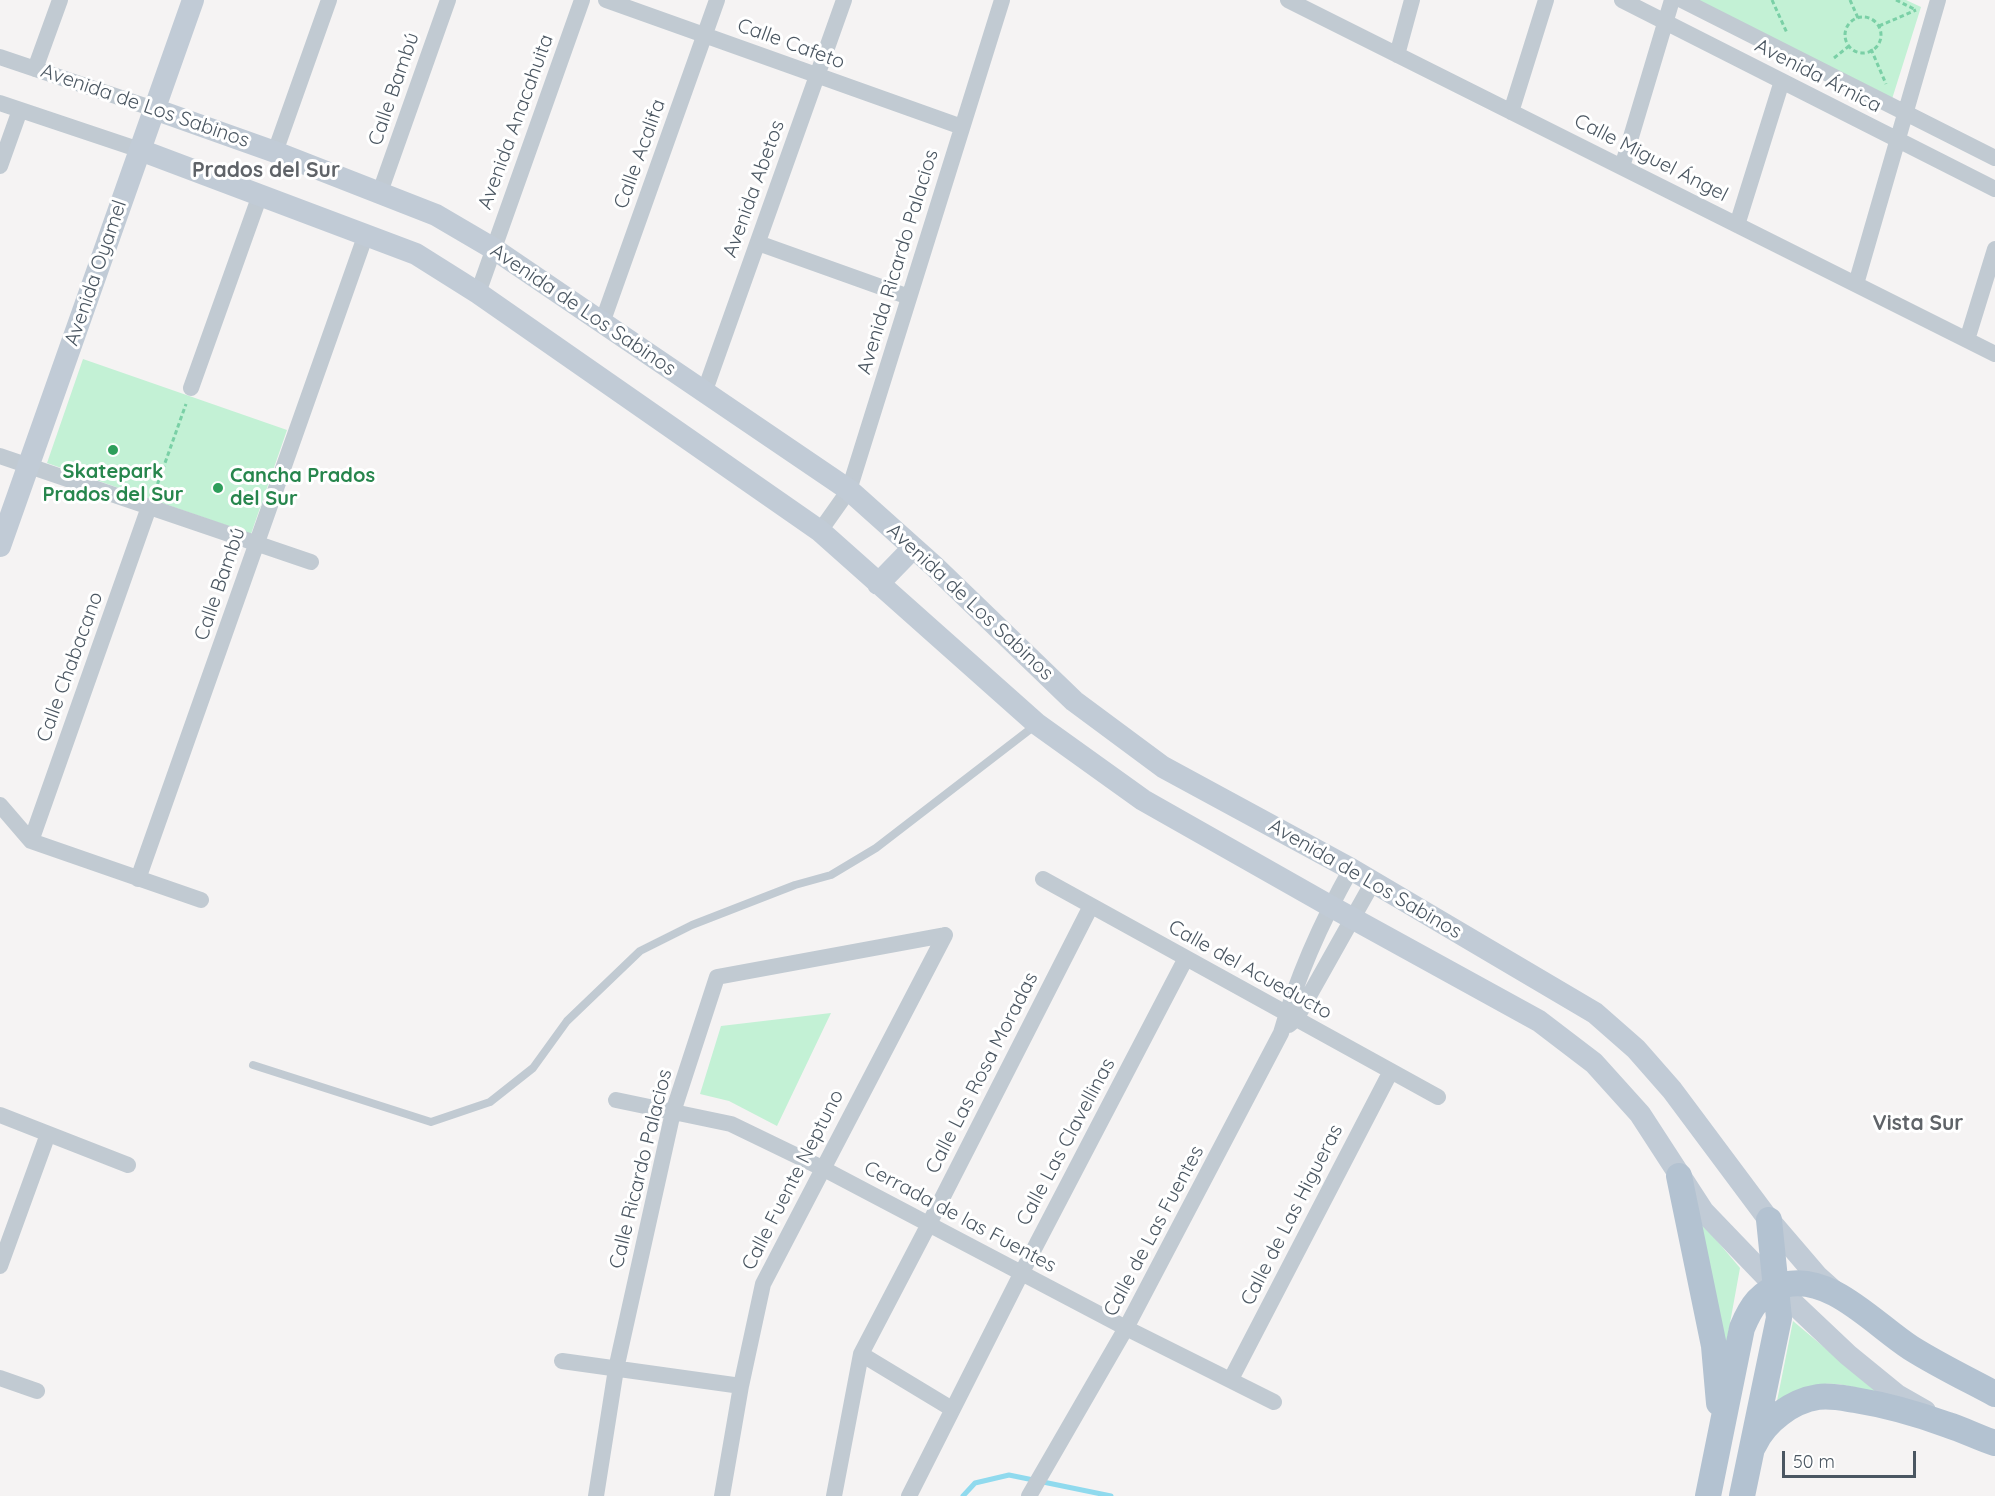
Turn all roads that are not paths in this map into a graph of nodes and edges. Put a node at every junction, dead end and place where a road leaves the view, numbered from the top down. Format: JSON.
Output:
{"nodes":[{"id":1,"x":60,"y":0,"type":"edge"},
{"id":2,"x":193,"y":0,"type":"edge"},
{"id":3,"x":329,"y":0,"type":"edge"},
{"id":4,"x":448,"y":0,"type":"edge"},
{"id":5,"x":582,"y":0,"type":"edge"},
{"id":6,"x":606,"y":0,"type":"edge"},
{"id":7,"x":717,"y":0,"type":"edge"},
{"id":8,"x":844,"y":0,"type":"edge"},
{"id":9,"x":1002,"y":0,"type":"edge"},
{"id":10,"x":1288,"y":0,"type":"edge"},
{"id":11,"x":1412,"y":0,"type":"edge"},
{"id":12,"x":1546,"y":0,"type":"edge"},
{"id":13,"x":1622,"y":0,"type":"edge"},
{"id":14,"x":1672,"y":0,"type":"edge"},
{"id":15,"x":1682,"y":0,"type":"edge"},
{"id":16,"x":1938,"y":0,"type":"edge"},
{"id":17,"x":1665,"y":22,"type":"junction"},
{"id":18,"x":705,"y":35,"type":"junction"},
{"id":19,"x":1397,"y":55,"type":"junction"},
{"id":20,"x":0,"y":57,"type":"edge"},
{"id":21,"x":35,"y":69,"type":"junction"},
{"id":22,"x":818,"y":75,"type":"junction"},
{"id":23,"x":1782,"y":81,"type":"junction"},
{"id":24,"x":0,"y":103,"type":"edge"},
{"id":25,"x":154,"y":109,"type":"junction"},
{"id":26,"x":20,"y":110,"type":"junction"},
{"id":27,"x":1511,"y":112,"type":"junction"},
{"id":28,"x":1905,"y":113,"type":"junction"},
{"id":29,"x":962,"y":127,"type":"junction"},
{"id":30,"x":1898,"y":140,"type":"junction"},
{"id":31,"x":140,"y":150,"type":"junction"},
{"id":32,"x":275,"y":152,"type":"junction"},
{"id":33,"x":1995,"y":158,"type":"edge"},
{"id":34,"x":0,"y":166,"type":"edge"},
{"id":35,"x":1622,"y":167,"type":"junction"},
{"id":36,"x":1995,"y":189,"type":"edge"},
{"id":37,"x":380,"y":192,"type":"junction"},
{"id":38,"x":260,"y":195,"type":"junction"},
{"id":39,"x":1737,"y":225,"type":"junction"},
{"id":40,"x":366,"y":234,"type":"junction"},
{"id":41,"x":758,"y":243,"type":"junction"},
{"id":42,"x":494,"y":249,"type":"junction"},
{"id":43,"x":1995,"y":249,"type":"edge"},
{"id":44,"x":1856,"y":284,"type":"junction"},
{"id":45,"x":478,"y":293,"type":"junction"},
{"id":46,"x":909,"y":297,"type":"junction"},
{"id":47,"x":602,"y":323,"type":"junction"},
{"id":48,"x":1967,"y":340,"type":"junction"},
{"id":49,"x":1995,"y":354,"type":"edge"},
{"id":50,"x":191,"y":388,"type":"road end"},
{"id":51,"x":704,"y":393,"type":"junction"},
{"id":52,"x":0,"y":456,"type":"edge"},
{"id":53,"x":28,"y":465,"type":"junction"},
{"id":54,"x":849,"y":490,"type":"junction"},
{"id":55,"x":149,"y":507,"type":"junction"},
{"id":56,"x":820,"y":531,"type":"junction"},
{"id":57,"x":257,"y":543,"type":"junction"},
{"id":58,"x":0,"y":546,"type":"edge"},
{"id":59,"x":914,"y":548,"type":"junction"},
{"id":60,"x":311,"y":562,"type":"dead end"},
{"id":61,"x":878,"y":584,"type":"junction"},
{"id":62,"x":1037,"y":724,"type":"junction"},
{"id":63,"x":0,"y":805,"type":"edge"},
{"id":64,"x":31,"y":841,"type":"junction"},
{"id":65,"x":1351,"y":869,"type":"junction"},
{"id":66,"x":138,"y":879,"type":"junction"},
{"id":67,"x":1043,"y":879,"type":"dead end"},
{"id":68,"x":1373,"y":882,"type":"junction"},
{"id":69,"x":201,"y":900,"type":"dead end"},
{"id":70,"x":1091,"y":906,"type":"junction"},
{"id":71,"x":1330,"y":906,"type":"junction"},
{"id":72,"x":1353,"y":918,"type":"junction"},
{"id":73,"x":945,"y":935,"type":"joint"},
{"id":74,"x":1186,"y":958,"type":"junction"},
{"id":75,"x":1291,"y":1016,"type":"junction"},
{"id":76,"x":254,"y":1065,"type":"dead end"},
{"id":77,"x":1391,"y":1071,"type":"junction"},
{"id":78,"x":1438,"y":1097,"type":"dead end"},
{"id":79,"x":615,"y":1100,"type":"dead end"},
{"id":80,"x":673,"y":1112,"type":"junction"},
{"id":81,"x":0,"y":1115,"type":"edge"},
{"id":82,"x":48,"y":1134,"type":"junction"},
{"id":83,"x":128,"y":1165,"type":"dead end"},
{"id":84,"x":822,"y":1168,"type":"junction"},
{"id":85,"x":1679,"y":1176,"type":"junction"},
{"id":86,"x":1769,"y":1220,"type":"junction"},
{"id":87,"x":929,"y":1224,"type":"junction"},
{"id":88,"x":0,"y":1266,"type":"edge"},
{"id":89,"x":1021,"y":1274,"type":"junction"},
{"id":90,"x":1776,"y":1287,"type":"junction"},
{"id":91,"x":1838,"y":1294,"type":"junction"},
{"id":92,"x":1126,"y":1328,"type":"junction"},
{"id":93,"x":861,"y":1354,"type":"junction"},
{"id":94,"x":562,"y":1361,"type":"dead end"},
{"id":95,"x":616,"y":1369,"type":"junction"},
{"id":96,"x":0,"y":1378,"type":"edge"},
{"id":97,"x":1231,"y":1379,"type":"junction"},
{"id":98,"x":741,"y":1386,"type":"junction"},
{"id":99,"x":37,"y":1391,"type":"dead end"},
{"id":100,"x":1995,"y":1394,"type":"edge"},
{"id":101,"x":1274,"y":1402,"type":"dead end"},
{"id":102,"x":952,"y":1409,"type":"junction"},
{"id":103,"x":1948,"y":1425,"type":"junction"},
{"id":104,"x":1722,"y":1431,"type":"junction"},
{"id":105,"x":1995,"y":1443,"type":"edge"},
{"id":106,"x":1750,"y":1453,"type":"junction"},
{"id":107,"x":1031,"y":1493,"type":"edge"},
{"id":108,"x":596,"y":1496,"type":"edge"},
{"id":109,"x":722,"y":1496,"type":"edge"},
{"id":110,"x":834,"y":1496,"type":"edge"},
{"id":111,"x":909,"y":1496,"type":"edge"},
{"id":112,"x":1708,"y":1496,"type":"edge"},
{"id":113,"x":1742,"y":1496,"type":"edge"}],
"edges":[{"from":1,"to":21,"type":"street"},
{"from":2,"to":25,"type":"street","name":"Avenida Oyamel"},
{"from":3,"to":32,"type":"street"},
{"from":4,"to":37,"type":"street","name":"Calle Bambú"},
{"from":5,"to":42,"type":"street","name":"Avenida Anacahuita"},
{"from":6,"to":18,"type":"street","name":"Calle Cafeto"},
{"from":7,"to":18,"type":"street","name":"Calle Acalifa"},
{"from":8,"to":22,"type":"street","name":"Avenida Abetos"},
{"from":9,"to":29,"type":"street","name":"Avenida Ricardo Palacios"},
{"from":10,"to":19,"type":"street","name":"Calle Miguel Ángel"},
{"from":11,"to":19,"type":"street"},
{"from":12,"to":27,"type":"street"},
{"from":13,"to":17,"type":"street","name":"Avenida Árnica"},
{"from":14,"to":17,"type":"street"},
{"from":15,"to":28,"type":"street","name":"Avenida Árnica"},
{"from":16,"to":28,"type":"street"},
{"from":17,"to":23,"type":"street","name":"Avenida Árnica"},
{"from":17,"to":35,"type":"street"},
{"from":18,"to":22,"type":"street","name":"Calle Cafeto"},
{"from":18,"to":47,"type":"street","name":"Calle Acalifa"},
{"from":19,"to":27,"type":"street","name":"Calle Miguel Ángel"},
{"from":20,"to":21,"type":"street","name":"Avenida de Los Sabinos"},
{"from":21,"to":25,"type":"street","name":"Avenida de Los Sabinos"},
{"from":22,"to":29,"type":"street","name":"Calle Cafeto"},
{"from":22,"to":41,"type":"street","name":"Avenida Abetos"},
{"from":23,"to":30,"type":"street","name":"Avenida Árnica"},
{"from":23,"to":39,"type":"street"},
{"from":24,"to":26,"type":"street","name":"Avenida de Los Sabinos"},
{"from":25,"to":31,"type":"street","name":"Avenida Oyamel"},
{"from":25,"to":32,"type":"street","name":"Avenida de Los Sabinos"},
{"from":26,"to":31,"type":"street","name":"Avenida de Los Sabinos"},
{"from":26,"to":34,"type":"street"},
{"from":27,"to":35,"type":"street","name":"Calle Miguel Ángel"},
{"from":28,"to":30,"type":"street"},
{"from":28,"to":33,"type":"street","name":"Avenida Árnica"},
{"from":29,"to":46,"type":"street","name":"Avenida Ricardo Palacios"},
{"from":30,"to":36,"type":"street","name":"Avenida Árnica"},
{"from":30,"to":44,"type":"street"},
{"from":31,"to":38,"type":"street","name":"Avenida de Los Sabinos"},
{"from":31,"to":53,"type":"street","name":"Avenida Oyamel"},
{"from":32,"to":37,"type":"street","name":"Avenida de Los Sabinos"},
{"from":35,"to":39,"type":"street","name":"Calle Miguel Ángel"},
{"from":37,"to":42,"type":"street","name":"Avenida de Los Sabinos"},
{"from":38,"to":40,"type":"street","name":"Avenida de Los Sabinos"},
{"from":38,"to":50,"type":"street"},
{"from":39,"to":44,"type":"street","name":"Calle Miguel Ángel"},
{"from":40,"to":45,"type":"street","name":"Avenida de Los Sabinos"},
{"from":40,"to":57,"type":"street","name":"Calle Bambú"},
{"from":41,"to":46,"type":"street"},
{"from":41,"to":51,"type":"street","name":"Avenida Abetos"},
{"from":42,"to":45,"type":"street","name":"Avenida Anacahuita"},
{"from":42,"to":47,"type":"street","name":"Avenida de Los Sabinos"},
{"from":43,"to":48,"type":"street"},
{"from":44,"to":48,"type":"street","name":"Calle Miguel Ángel"},
{"from":45,"to":56,"type":"street","name":"Avenida de Los Sabinos"},
{"from":46,"to":54,"type":"street","name":"Avenida Ricardo Palacios"},
{"from":47,"to":51,"type":"street","name":"Avenida de Los Sabinos"},
{"from":48,"to":49,"type":"street","name":"Calle Miguel Ángel"},
{"from":51,"to":54,"type":"street","name":"Avenida de Los Sabinos"},
{"from":52,"to":53,"type":"street"},
{"from":53,"to":55,"type":"street"},
{"from":53,"to":58,"type":"street","name":"Avenida Oyamel"},
{"from":54,"to":56,"type":"street","name":"Avenida Ricardo Palacios"},
{"from":54,"to":59,"type":"street","name":"Avenida de Los Sabinos"},
{"from":55,"to":57,"type":"street"},
{"from":55,"to":64,"type":"street","name":"Calle Chabacano"},
{"from":56,"to":61,"type":"street","name":"Avenida de Los Sabinos"},
{"from":57,"to":60,"type":"street"},
{"from":57,"to":66,"type":"street","name":"Calle Bambú"},
{"from":59,"to":61,"type":"street"},
{"from":59,"to":65,"type":"street","name":"Avenida de Los Sabinos"},
{"from":61,"to":62,"type":"street","name":"Avenida de Los Sabinos"},
{"from":62,"to":71,"type":"street","name":"Avenida de Los Sabinos"},
{"from":62,"to":76,"type":"lane"},
{"from":63,"to":64,"type":"street"},
{"from":64,"to":66,"type":"street"},
{"from":65,"to":68,"type":"street","name":"Avenida de Los Sabinos"},
{"from":65,"to":71,"type":"street"},
{"from":66,"to":69,"type":"street"},
{"from":67,"to":70,"type":"street","name":"Calle del Acueducto"},
{"from":68,"to":72,"type":"street"},
{"from":68,"to":86,"type":"street","name":"Avenida de Los Sabinos"},
{"from":70,"to":74,"type":"street","name":"Calle del Acueducto"},
{"from":70,"to":87,"type":"street","name":"Calle Las Rosa Moradas"},
{"from":71,"to":72,"type":"street","name":"Avenida de Los Sabinos"},
{"from":71,"to":75,"type":"street"},
{"from":72,"to":75,"type":"street"},
{"from":72,"to":85,"type":"street","name":"Avenida de Los Sabinos"},
{"from":73,"to":80,"type":"street","name":"Calle Ricardo Palacios"},
{"from":73,"to":84,"type":"street","name":"Calle Fuente Neptuno"},
{"from":74,"to":75,"type":"street","name":"Calle del Acueducto"},
{"from":74,"to":89,"type":"street","name":"Calle Las Clavellinas"},
{"from":75,"to":77,"type":"street","name":"Calle del Acueducto"},
{"from":75,"to":92,"type":"street","name":"Calle de Las Fuentes"},
{"from":77,"to":78,"type":"street","name":"Calle del Acueducto"},
{"from":77,"to":97,"type":"street","name":"Calle de Las Higueras"},
{"from":79,"to":80,"type":"street","name":"Cerrada de las Fuentes"},
{"from":80,"to":84,"type":"street","name":"Cerrada de las Fuentes"},
{"from":80,"to":95,"type":"street","name":"Calle Ricardo Palacios"},
{"from":81,"to":82,"type":"street"},
{"from":82,"to":83,"type":"street"},
{"from":82,"to":88,"type":"street"},
{"from":84,"to":87,"type":"street","name":"Cerrada de las Fuentes"},
{"from":84,"to":98,"type":"street","name":"Calle Fuente Neptuno"},
{"from":85,"to":90,"type":"street","name":"Avenida de Los Sabinos"},
{"from":85,"to":104,"type":"main road"},
{"from":86,"to":90,"type":"main road"},
{"from":86,"to":91,"type":"street","name":"Avenida de Los Sabinos"},
{"from":87,"to":89,"type":"street","name":"Cerrada de las Fuentes"},
{"from":87,"to":93,"type":"street","name":"Calle Las Rosa Moradas"},
{"from":89,"to":92,"type":"street","name":"Cerrada de las Fuentes"},
{"from":89,"to":102,"type":"street","name":"Calle Las Clavellinas"},
{"from":90,"to":91,"type":"main road"},
{"from":90,"to":103,"type":"street","name":"Avenida de Los Sabinos"},
{"from":90,"to":104,"type":"main road"},
{"from":90,"to":106,"type":"main road"},
{"from":91,"to":100,"type":"main road"},
{"from":92,"to":97,"type":"street","name":"Cerrada de las Fuentes"},
{"from":92,"to":107,"type":"street","name":"Calle de Las Fuentes"},
{"from":93,"to":102,"type":"street"},
{"from":93,"to":110,"type":"street","name":"Calle Las Rosa Moradas"},
{"from":94,"to":95,"type":"street"},
{"from":95,"to":98,"type":"street"},
{"from":95,"to":108,"type":"street","name":"Calle Ricardo Palacios"},
{"from":96,"to":99,"type":"street"},
{"from":97,"to":101,"type":"street","name":"Cerrada de las Fuentes"},
{"from":98,"to":109,"type":"street","name":"Calle Fuente Neptuno"},
{"from":102,"to":111,"type":"street","name":"Calle Las Clavellinas"},
{"from":103,"to":105,"type":"main road"},
{"from":103,"to":106,"type":"main road"},
{"from":104,"to":112,"type":"main road"},
{"from":106,"to":113,"type":"main road"}]}
